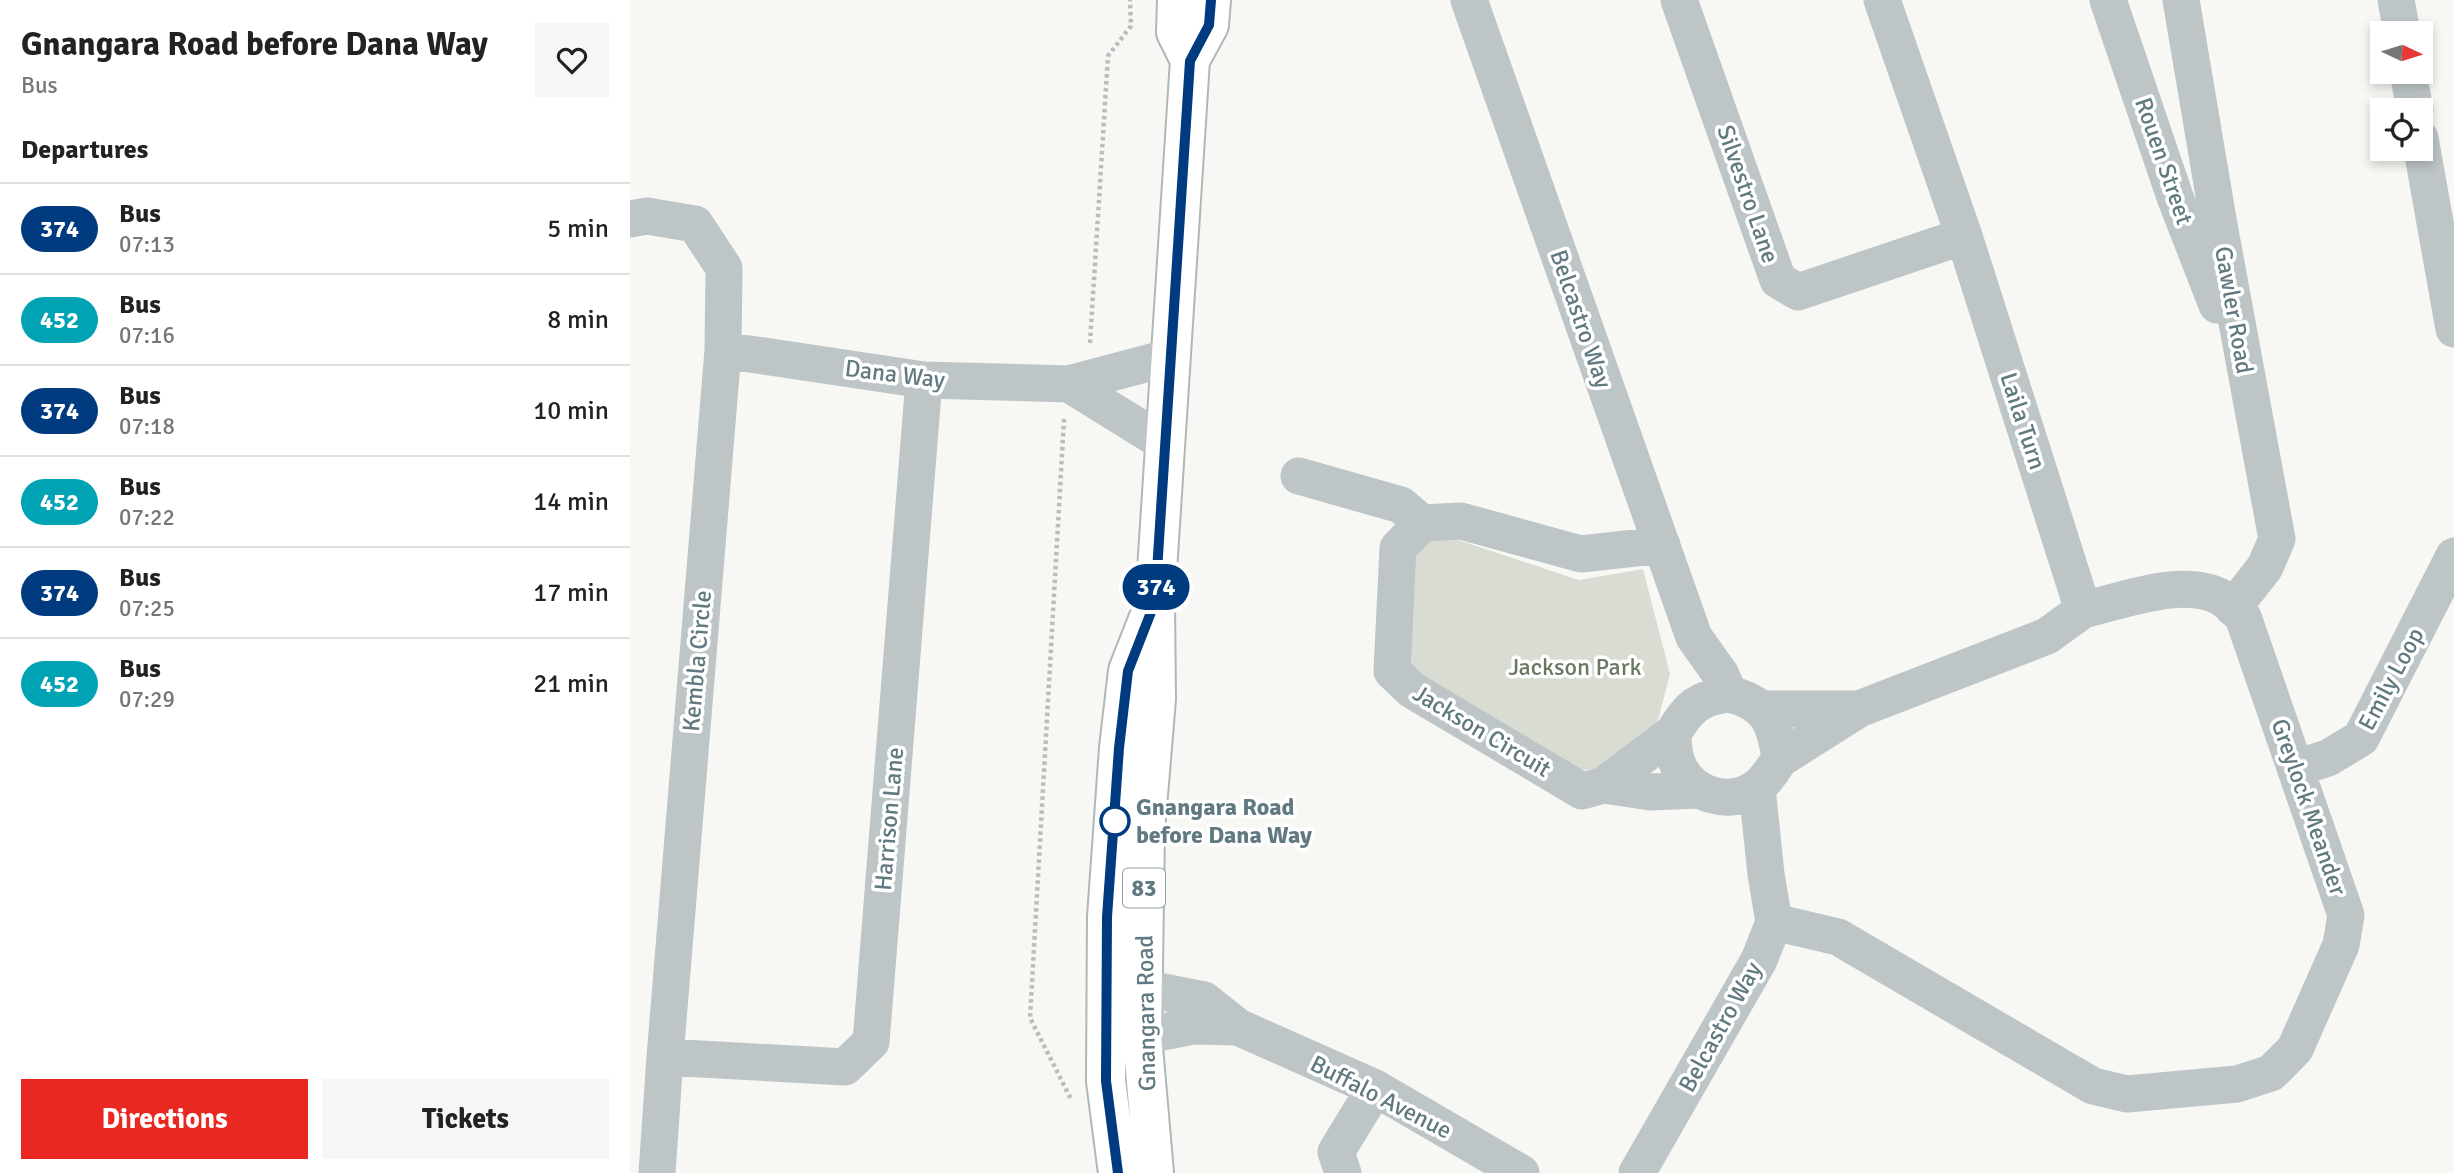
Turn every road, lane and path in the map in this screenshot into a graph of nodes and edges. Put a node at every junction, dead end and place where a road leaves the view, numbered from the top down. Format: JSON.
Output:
{"nodes":[{"id":1,"x":1130,"y":0,"type":"edge"},
{"id":2,"x":1177,"y":0,"type":"edge"},
{"id":3,"x":1211,"y":0,"type":"edge"},
{"id":4,"x":1469,"y":0,"type":"edge"},
{"id":5,"x":1679,"y":0,"type":"edge"},
{"id":6,"x":1882,"y":0,"type":"edge"},
{"id":7,"x":2108,"y":0,"type":"edge"},
{"id":8,"x":2181,"y":0,"type":"edge"},
{"id":9,"x":2396,"y":0,"type":"edge"},
{"id":10,"x":2400,"y":21,"type":"edge"},
{"id":11,"x":1190,"y":61,"type":"junction"},
{"id":12,"x":2424,"y":161,"type":"edge"},
{"id":13,"x":630,"y":219,"type":"edge"},
{"id":14,"x":1964,"y":236,"type":"junction"},
{"id":15,"x":2233,"y":305,"type":"junction"},
{"id":16,"x":2454,"y":329,"type":"edge"},
{"id":17,"x":723,"y":350,"type":"junction"},
{"id":18,"x":1171,"y":357,"type":"junction"},
{"id":19,"x":923,"y":380,"type":"junction"},
{"id":20,"x":1069,"y":384,"type":"junction"},
{"id":21,"x":1166,"y":444,"type":"junction"},
{"id":22,"x":1299,"y":476,"type":"dead end"},
{"id":23,"x":1422,"y":523,"type":"junction"},
{"id":24,"x":1662,"y":545,"type":"junction"},
{"id":25,"x":2454,"y":556,"type":"edge"},
{"id":26,"x":2233,"y":608,"type":"junction"},
{"id":27,"x":2083,"y":610,"type":"junction"},
{"id":28,"x":1712,"y":699,"type":"junction"},
{"id":29,"x":1762,"y":709,"type":"junction"},
{"id":30,"x":1860,"y":709,"type":"junction"},
{"id":31,"x":1673,"y":733,"type":"junction"},
{"id":32,"x":1780,"y":759,"type":"junction"},
{"id":33,"x":2296,"y":768,"type":"junction"},
{"id":34,"x":1604,"y":785,"type":"junction"},
{"id":35,"x":1757,"y":788,"type":"junction"},
{"id":36,"x":1710,"y":794,"type":"junction"},
{"id":37,"x":1766,"y":874,"type":"junction"},
{"id":38,"x":1773,"y":922,"type":"junction"},
{"id":39,"x":1125,"y":989,"type":"junction"},
{"id":40,"x":1238,"y":1027,"type":"junction"},
{"id":41,"x":1124,"y":1037,"type":"junction"},
{"id":42,"x":664,"y":1056,"type":"junction"},
{"id":43,"x":1375,"y":1088,"type":"junction"},
{"id":44,"x":1076,"y":1110,"type":"dead end"},
{"id":45,"x":657,"y":1173,"type":"edge"},
{"id":46,"x":1118,"y":1173,"type":"edge"},
{"id":47,"x":1154,"y":1173,"type":"edge"},
{"id":48,"x":1343,"y":1173,"type":"edge"},
{"id":49,"x":1521,"y":1173,"type":"edge"},
{"id":50,"x":1637,"y":1173,"type":"edge"}],
"edges":[{"from":1,"to":20,"type":"path"},
{"from":2,"to":11,"type":"main road","name":"Gnangara Road","number":"83"},
{"from":3,"to":11,"type":"main road","name":"Gnangara Road","number":"83"},
{"from":4,"to":24,"type":"street","name":"Belcastro Way"},
{"from":5,"to":14,"type":"street","name":"Silvestro Lane"},
{"from":6,"to":14,"type":"street","name":"Laila Turn"},
{"from":7,"to":15,"type":"street","name":"Rouen Street"},
{"from":8,"to":15,"type":"street","name":"Gawler Road"},
{"from":9,"to":10,"type":"street"},
{"from":11,"to":18,"type":"main road","name":"Gnangara Road","number":"83"},
{"from":12,"to":16,"type":"street"},
{"from":13,"to":17,"type":"street","name":"Kembla Circle"},
{"from":14,"to":27,"type":"street","name":"Laila Turn"},
{"from":15,"to":26,"type":"street","name":"Gawler Road"},
{"from":17,"to":19,"type":"street","name":"Dana Way"},
{"from":17,"to":42,"type":"street","name":"Kembla Circle"},
{"from":18,"to":20,"type":"street","name":"Dana Way"},
{"from":18,"to":21,"type":"main road","name":"Gnangara Road","number":"83"},
{"from":19,"to":20,"type":"street","name":"Dana Way"},
{"from":19,"to":42,"type":"street","name":"Harrison Lane"},
{"from":20,"to":21,"type":"street"},
{"from":20,"to":44,"type":"path"},
{"from":21,"to":39,"type":"main road","name":"Gnangara Road","number":"83"},
{"from":22,"to":23,"type":"street"},
{"from":23,"to":24,"type":"street"},
{"from":23,"to":34,"type":"street","name":"Jackson Circuit"},
{"from":24,"to":28,"type":"street","name":"Belcastro Way"},
{"from":25,"to":33,"type":"street","name":"Emily Loop"},
{"from":26,"to":27,"type":"street"},
{"from":26,"to":33,"type":"street","name":"Greylock Meander"},
{"from":27,"to":30,"type":"street"},
{"from":28,"to":29,"type":"street"},
{"from":28,"to":31,"type":"street"},
{"from":29,"to":30,"type":"street"},
{"from":29,"to":32,"type":"street"},
{"from":30,"to":32,"type":"street"},
{"from":31,"to":34,"type":"street"},
{"from":31,"to":36,"type":"street"},
{"from":32,"to":35,"type":"street"},
{"from":33,"to":38,"type":"street","name":"Greylock Meander"},
{"from":34,"to":36,"type":"street","name":"Jackson Circuit"},
{"from":35,"to":36,"type":"street"},
{"from":35,"to":37,"type":"street","name":"Belcastro Way"},
{"from":36,"to":37,"type":"street","name":"Belcastro Way"},
{"from":37,"to":38,"type":"street","name":"Belcastro Way"},
{"from":38,"to":50,"type":"street","name":"Belcastro Way"},
{"from":39,"to":40,"type":"street","name":"Buffalo Avenue"},
{"from":39,"to":41,"type":"main road","name":"Gnangara Road","number":"83"},
{"from":40,"to":41,"type":"street","name":"Buffalo Avenue"},
{"from":40,"to":43,"type":"street","name":"Buffalo Avenue"},
{"from":41,"to":46,"type":"main road","name":"Gnangara Road","number":"83"},
{"from":41,"to":47,"type":"main road","name":"Gnangara Road","number":"83"},
{"from":42,"to":45,"type":"street","name":"Kembla Circle"},
{"from":43,"to":48,"type":"street"},
{"from":43,"to":49,"type":"street","name":"Buffalo Avenue"}]}
